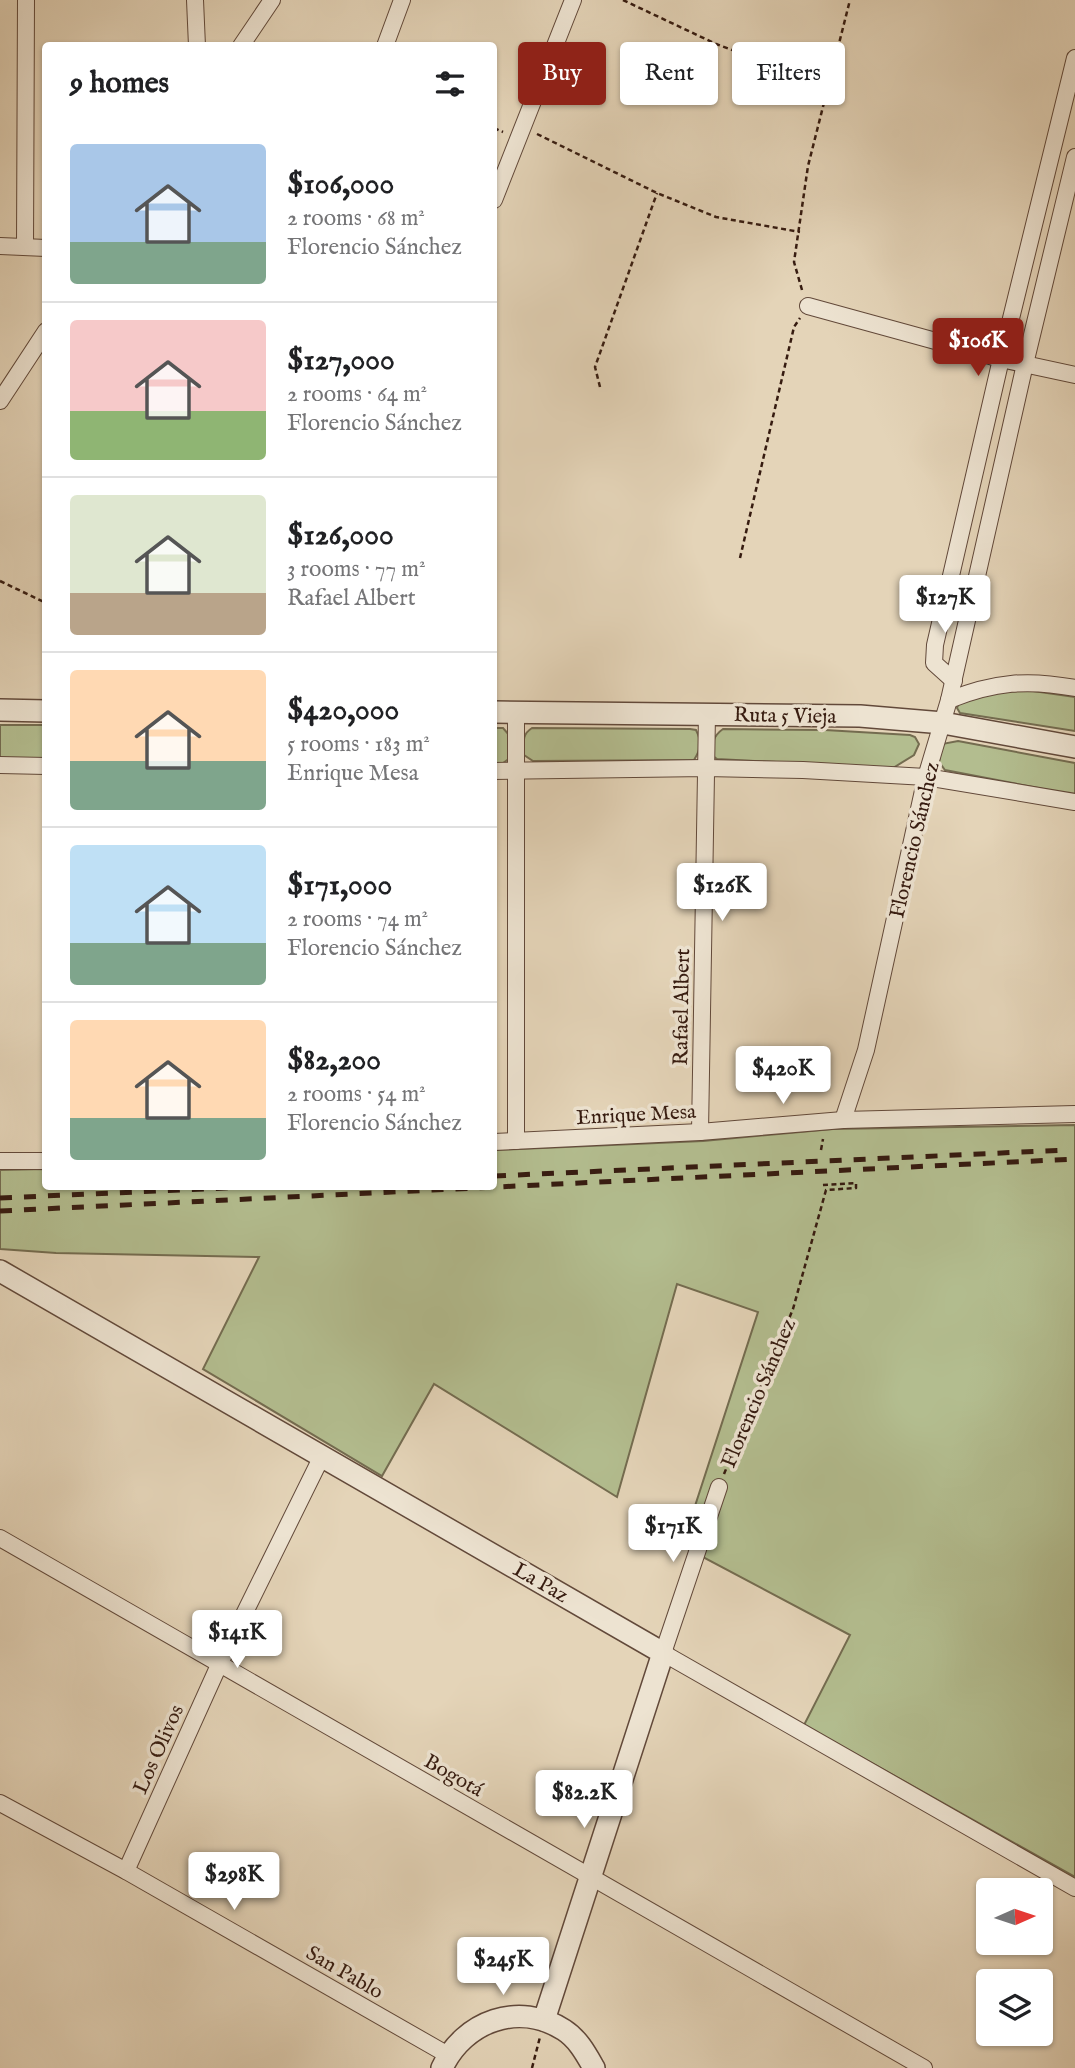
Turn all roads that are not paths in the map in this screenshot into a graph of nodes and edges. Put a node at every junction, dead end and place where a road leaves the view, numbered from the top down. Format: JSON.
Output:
{"nodes":[{"id":1,"x":26,"y":0,"type":"edge"},
{"id":2,"x":195,"y":0,"type":"edge"},
{"id":3,"x":272,"y":0,"type":"edge"},
{"id":4,"x":402,"y":0,"type":"edge"},
{"id":5,"x":573,"y":0,"type":"edge"},
{"id":6,"x":197,"y":42,"type":"edge"},
{"id":7,"x":244,"y":42,"type":"edge"},
{"id":8,"x":386,"y":42,"type":"edge"},
{"id":9,"x":1075,"y":58,"type":"edge"},
{"id":10,"x":1075,"y":157,"type":"edge"},
{"id":11,"x":497,"y":193,"type":"edge"},
{"id":12,"x":0,"y":246,"type":"edge"},
{"id":13,"x":25,"y":246,"type":"junction"},
{"id":14,"x":42,"y":248,"type":"edge"},
{"id":15,"x":808,"y":306,"type":"road end"},
{"id":16,"x":42,"y":337,"type":"edge"},
{"id":17,"x":1001,"y":359,"type":"junction"},
{"id":18,"x":1025,"y":364,"type":"junction"},
{"id":19,"x":1075,"y":375,"type":"edge"},
{"id":20,"x":0,"y":401,"type":"edge"},
{"id":21,"x":954,"y":681,"type":"junction"},
{"id":22,"x":1075,"y":688,"type":"edge"},
{"id":23,"x":949,"y":700,"type":"junction"},
{"id":24,"x":0,"y":710,"type":"edge"},
{"id":25,"x":42,"y":710,"type":"edge"},
{"id":26,"x":497,"y":712,"type":"edge"},
{"id":27,"x":516,"y":712,"type":"junction"},
{"id":28,"x":707,"y":714,"type":"junction"},
{"id":29,"x":943,"y":723,"type":"junction"},
{"id":30,"x":1075,"y":747,"type":"edge"},
{"id":31,"x":0,"y":765,"type":"edge"},
{"id":32,"x":42,"y":766,"type":"edge"},
{"id":33,"x":706,"y":768,"type":"junction"},
{"id":34,"x":497,"y":771,"type":"edge"},
{"id":35,"x":516,"y":771,"type":"junction"},
{"id":36,"x":926,"y":777,"type":"junction"},
{"id":37,"x":1075,"y":802,"type":"edge"},
{"id":38,"x":1075,"y":1114,"type":"edge"},
{"id":39,"x":843,"y":1119,"type":"junction"},
{"id":40,"x":700,"y":1132,"type":"junction"},
{"id":41,"x":516,"y":1140,"type":"junction"},
{"id":42,"x":497,"y":1142,"type":"edge"},
{"id":43,"x":0,"y":1161,"type":"edge"},
{"id":44,"x":42,"y":1161,"type":"edge"},
{"id":45,"x":3,"y":1278,"type":"edge"},
{"id":46,"x":322,"y":1456,"type":"junction"},
{"id":47,"x":719,"y":1487,"type":"road end"},
{"id":48,"x":0,"y":1538,"type":"edge"},
{"id":49,"x":663,"y":1653,"type":"junction"},
{"id":50,"x":219,"y":1665,"type":"junction"},
{"id":51,"x":0,"y":1804,"type":"edge"},
{"id":52,"x":126,"y":1871,"type":"junction"},
{"id":53,"x":591,"y":1878,"type":"junction"},
{"id":54,"x":1075,"y":1888,"type":"edge"},
{"id":55,"x":544,"y":2020,"type":"junction"},
{"id":56,"x":445,"y":2062,"type":"edge"},
{"id":57,"x":594,"y":2068,"type":"edge"},
{"id":58,"x":924,"y":2068,"type":"edge"}],
"edges":[{"from":1,"to":13,"type":"street"},
{"from":2,"to":6,"type":"street"},
{"from":3,"to":7,"type":"street"},
{"from":4,"to":8,"type":"street"},
{"from":5,"to":11,"type":"street"},
{"from":9,"to":17,"type":"street"},
{"from":10,"to":18,"type":"street","name":"Florencio Sánchez"},
{"from":12,"to":13,"type":"street"},
{"from":13,"to":14,"type":"street"},
{"from":15,"to":17,"type":"street"},
{"from":16,"to":20,"type":"street"},
{"from":17,"to":18,"type":"street"},
{"from":17,"to":21,"type":"street"},
{"from":18,"to":19,"type":"street"},
{"from":18,"to":21,"type":"street","name":"Florencio Sánchez"},
{"from":21,"to":23,"type":"street","name":"Florencio Sánchez"},
{"from":22,"to":23,"type":"street"},
{"from":23,"to":29,"type":"street","name":"Florencio Sánchez"},
{"from":24,"to":25,"type":"street"},
{"from":26,"to":27,"type":"street","name":"Ruta 5 Vieja"},
{"from":27,"to":28,"type":"street","name":"Ruta 5 Vieja"},
{"from":27,"to":35,"type":"street"},
{"from":28,"to":29,"type":"street","name":"Ruta 5 Vieja"},
{"from":28,"to":33,"type":"street","name":"Rafael Albert"},
{"from":29,"to":30,"type":"street","name":"Ruta 5 Vieja"},
{"from":29,"to":36,"type":"street","name":"Florencio Sánchez"},
{"from":31,"to":32,"type":"street"},
{"from":33,"to":35,"type":"street"},
{"from":33,"to":36,"type":"street"},
{"from":33,"to":40,"type":"street","name":"Rafael Albert"},
{"from":34,"to":35,"type":"street"},
{"from":35,"to":41,"type":"street"},
{"from":36,"to":37,"type":"street"},
{"from":36,"to":39,"type":"street","name":"Florencio Sánchez"},
{"from":38,"to":39,"type":"street","name":"Enrique Mesa"},
{"from":39,"to":40,"type":"street","name":"Enrique Mesa"},
{"from":40,"to":41,"type":"street","name":"Enrique Mesa"},
{"from":41,"to":42,"type":"street","name":"Enrique Mesa"},
{"from":43,"to":44,"type":"street"},
{"from":45,"to":46,"type":"street","name":"La Paz"},
{"from":46,"to":49,"type":"street","name":"La Paz"},
{"from":46,"to":50,"type":"street","name":"Los Olivos"},
{"from":47,"to":49,"type":"street","name":"Florencio Sánchez"},
{"from":48,"to":50,"type":"street","name":"Bogotá"},
{"from":49,"to":53,"type":"street","name":"Florencio Sánchez"},
{"from":49,"to":54,"type":"street","name":"La Paz"},
{"from":50,"to":52,"type":"street","name":"Los Olivos"},
{"from":50,"to":53,"type":"street","name":"Bogotá"},
{"from":51,"to":52,"type":"street","name":"San Pablo"},
{"from":52,"to":56,"type":"street","name":"San Pablo"},
{"from":53,"to":55,"type":"street","name":"Florencio Sánchez"},
{"from":53,"to":58,"type":"street","name":"Bogotá"},
{"from":55,"to":56,"type":"street"},
{"from":55,"to":57,"type":"street"}]}
